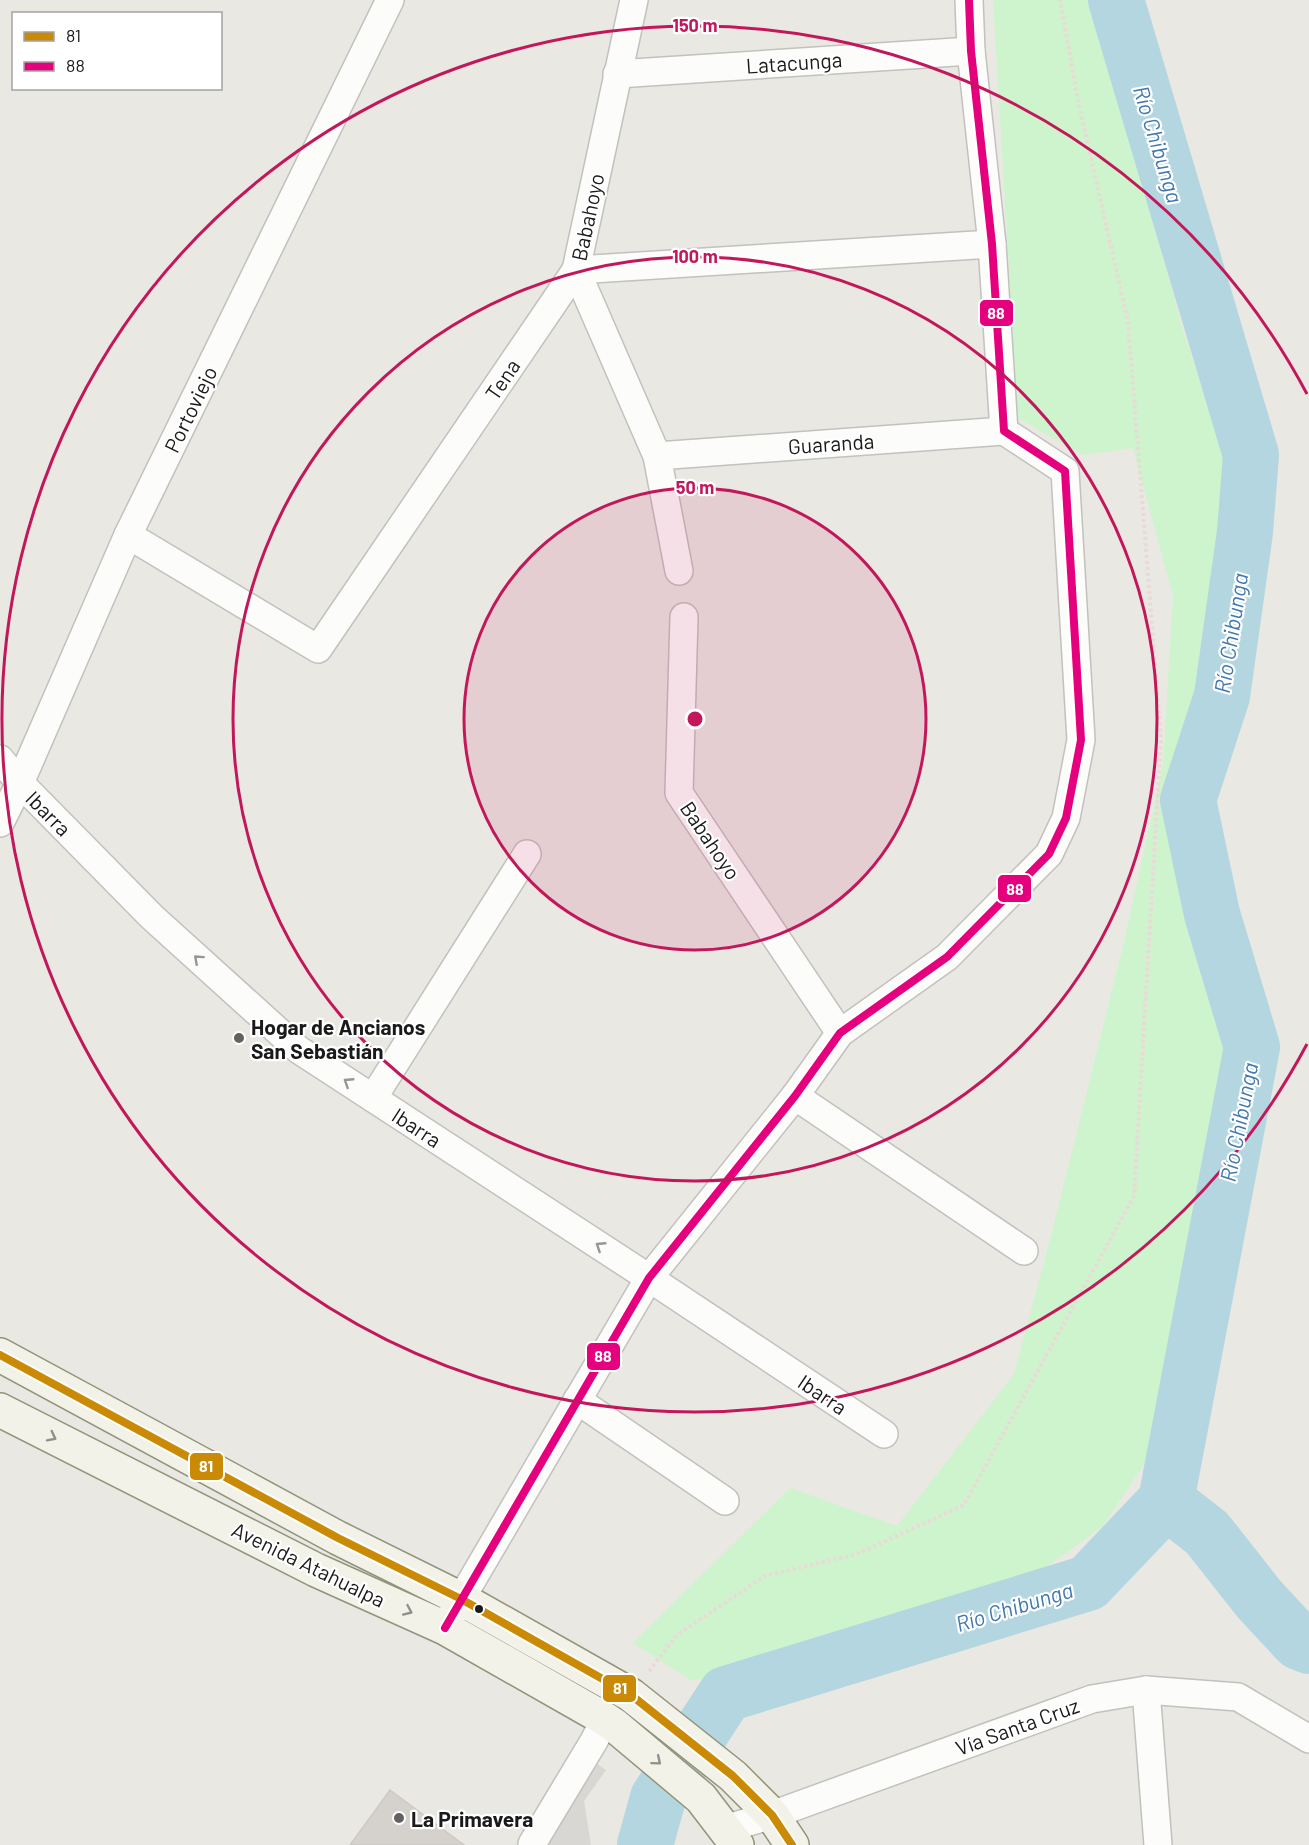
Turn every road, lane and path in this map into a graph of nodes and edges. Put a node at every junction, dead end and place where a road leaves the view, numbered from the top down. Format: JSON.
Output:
{"nodes":[{"id":1,"x":390,"y":0,"type":"edge"},
{"id":2,"x":634,"y":0,"type":"edge"},
{"id":3,"x":969,"y":0,"type":"edge"},
{"id":4,"x":1060,"y":0,"type":"edge"},
{"id":5,"x":971,"y":51,"type":"junction"},
{"id":6,"x":617,"y":74,"type":"junction"},
{"id":7,"x":992,"y":244,"type":"junction"},
{"id":8,"x":576,"y":270,"type":"junction"},
{"id":9,"x":1004,"y":430,"type":"junction"},
{"id":10,"x":657,"y":456,"type":"junction"},
{"id":11,"x":128,"y":535,"type":"junction"},
{"id":12,"x":679,"y":571,"type":"dead end"},
{"id":13,"x":684,"y":617,"type":"dead end"},
{"id":14,"x":0,"y":759,"type":"edge"},
{"id":15,"x":20,"y":783,"type":"junction"},
{"id":16,"x":0,"y":823,"type":"edge"},
{"id":17,"x":526,"y":854,"type":"dead end"},
{"id":18,"x":840,"y":1033,"type":"junction"},
{"id":19,"x":795,"y":1096,"type":"junction"},
{"id":20,"x":373,"y":1098,"type":"junction"},
{"id":21,"x":1024,"y":1251,"type":"dead end"},
{"id":22,"x":649,"y":1278,"type":"junction"},
{"id":23,"x":0,"y":1355,"type":"edge"},
{"id":24,"x":577,"y":1400,"type":"junction"},
{"id":25,"x":0,"y":1410,"type":"edge"},
{"id":26,"x":884,"y":1434,"type":"dead end"},
{"id":27,"x":725,"y":1501,"type":"dead end"},
{"id":28,"x":461,"y":1599,"type":"junction"},
{"id":29,"x":445,"y":1628,"type":"junction"},
{"id":30,"x":1146,"y":1690,"type":"junction"},
{"id":31,"x":631,"y":1695,"type":"junction"},
{"id":32,"x":609,"y":1722,"type":"junction"},
{"id":33,"x":1309,"y":1739,"type":"edge"},
{"id":34,"x":772,"y":1815,"type":"junction"},
{"id":35,"x":731,"y":1837,"type":"edge"},
{"id":36,"x":532,"y":1844,"type":"edge"},
{"id":37,"x":792,"y":1845,"type":"edge"},
{"id":38,"x":1158,"y":1845,"type":"edge"}],
"edges":[{"from":1,"to":11,"type":"street","name":"Portoviejo"},
{"from":2,"to":6,"type":"street","name":"Babahoyo"},
{"from":3,"to":5,"type":"street"},
{"from":4,"to":31,"type":"path"},
{"from":5,"to":6,"type":"street","name":"Latacunga"},
{"from":5,"to":7,"type":"street"},
{"from":6,"to":8,"type":"street","name":"Babahoyo"},
{"from":7,"to":8,"type":"street"},
{"from":7,"to":9,"type":"street"},
{"from":8,"to":10,"type":"street","name":"Babahoyo"},
{"from":8,"to":11,"type":"street","name":"Tena"},
{"from":9,"to":10,"type":"street","name":"Guaranda"},
{"from":9,"to":18,"type":"street"},
{"from":10,"to":12,"type":"street","name":"Babahoyo"},
{"from":11,"to":15,"type":"street","name":"Portoviejo"},
{"from":13,"to":18,"type":"street","name":"Babahoyo"},
{"from":14,"to":15,"type":"street","name":"Ibarra"},
{"from":15,"to":16,"type":"street","name":"Portoviejo"},
{"from":20,"to":15,"type":"street","name":"Ibarra","one_way":true},
{"from":17,"to":20,"type":"street"},
{"from":18,"to":19,"type":"street"},
{"from":19,"to":21,"type":"street"},
{"from":19,"to":22,"type":"street"},
{"from":22,"to":20,"type":"street","name":"Ibarra","one_way":true},
{"from":22,"to":24,"type":"street"},
{"from":22,"to":26,"type":"street","name":"Ibarra"},
{"from":23,"to":28,"type":"main road","name":"Avenida Atahualpa"},
{"from":24,"to":27,"type":"street"},
{"from":24,"to":28,"type":"street"},
{"from":25,"to":29,"type":"main road","name":"Avenida Atahualpa","one_way":true},
{"from":28,"to":29,"type":"street"},
{"from":28,"to":31,"type":"main road","name":"Avenida Atahualpa"},
{"from":29,"to":32,"type":"main road","name":"Avenida Atahualpa"},
{"from":30,"to":33,"type":"street","name":"Vía Santa Cruz"},
{"from":30,"to":34,"type":"street","name":"Vía Santa Cruz"},
{"from":30,"to":38,"type":"street"},
{"from":31,"to":34,"type":"main road","name":"Avenida Atahualpa"},
{"from":32,"to":35,"type":"main road","name":"Avenida Atahualpa","one_way":true},
{"from":32,"to":36,"type":"street"},
{"from":34,"to":35,"type":"street","name":"Vía Santa Cruz"},
{"from":34,"to":37,"type":"main road","name":"Avenida Atahualpa"}]}
